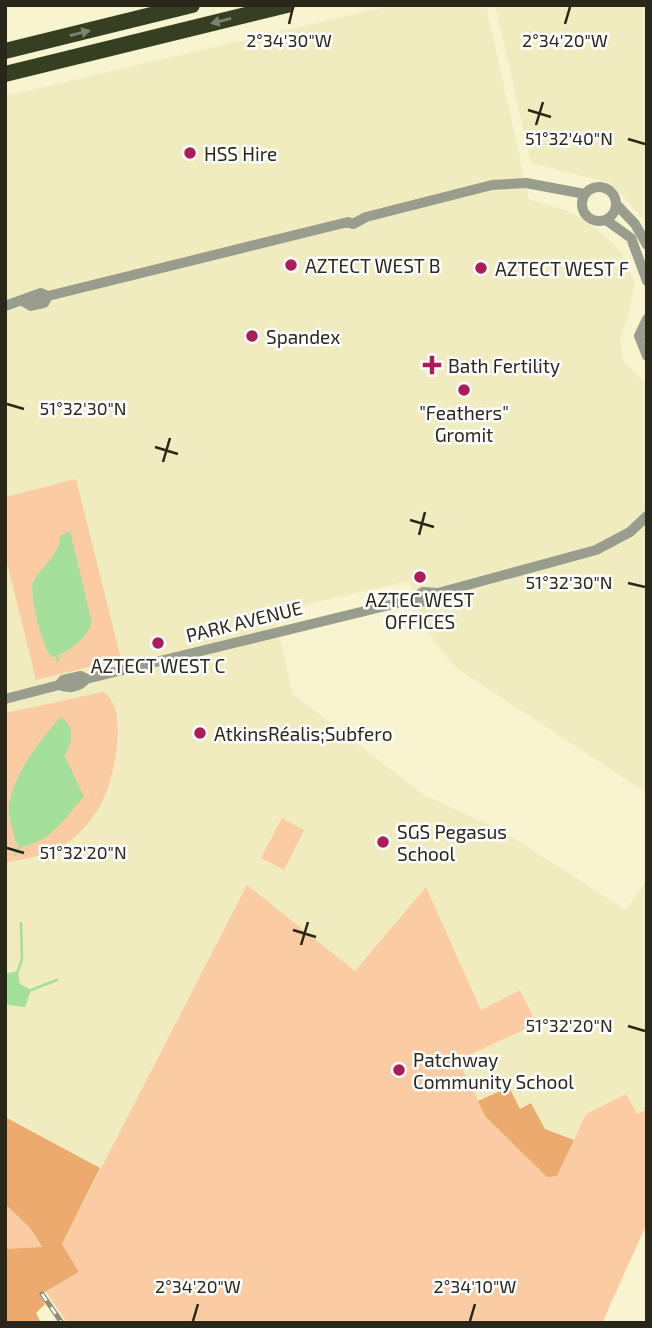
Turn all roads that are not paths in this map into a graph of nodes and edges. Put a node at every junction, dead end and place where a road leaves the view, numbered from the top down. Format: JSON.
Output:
{"nodes":[{"id":1,"x":192,"y":5,"type":"edge"},
{"id":2,"x":287,"y":5,"type":"edge"},
{"id":3,"x":5,"y":51,"type":"edge"},
{"id":4,"x":5,"y":74,"type":"edge"},
{"id":5,"x":562,"y":191,"type":"junction"},
{"id":6,"x":585,"y":194,"type":"junction"},
{"id":7,"x":616,"y":204,"type":"junction"},
{"id":8,"x":582,"y":206,"type":"junction"},
{"id":9,"x":606,"y":220,"type":"junction"},
{"id":10,"x":647,"y":244,"type":"edge"},
{"id":11,"x":647,"y":281,"type":"edge"},
{"id":12,"x":5,"y":306,"type":"edge"},
{"id":13,"x":647,"y":319,"type":"edge"},
{"id":14,"x":647,"y":356,"type":"edge"},
{"id":15,"x":647,"y":516,"type":"edge"},
{"id":16,"x":5,"y":699,"type":"edge"}],
"edges":[{"from":3,"to":1,"type":"highway","one_way":true},
{"from":2,"to":4,"type":"highway","one_way":true},
{"from":5,"to":6,"type":"street"},
{"from":5,"to":8,"type":"street"},
{"from":5,"to":12,"type":"street"},
{"from":6,"to":7,"type":"street"},
{"from":6,"to":8,"type":"street"},
{"from":7,"to":9,"type":"street"},
{"from":7,"to":10,"type":"street"},
{"from":8,"to":9,"type":"street"},
{"from":9,"to":11,"type":"street"},
{"from":13,"to":14,"type":"street"},
{"from":15,"to":16,"type":"street","name":"PARK AVENUE"}]}
